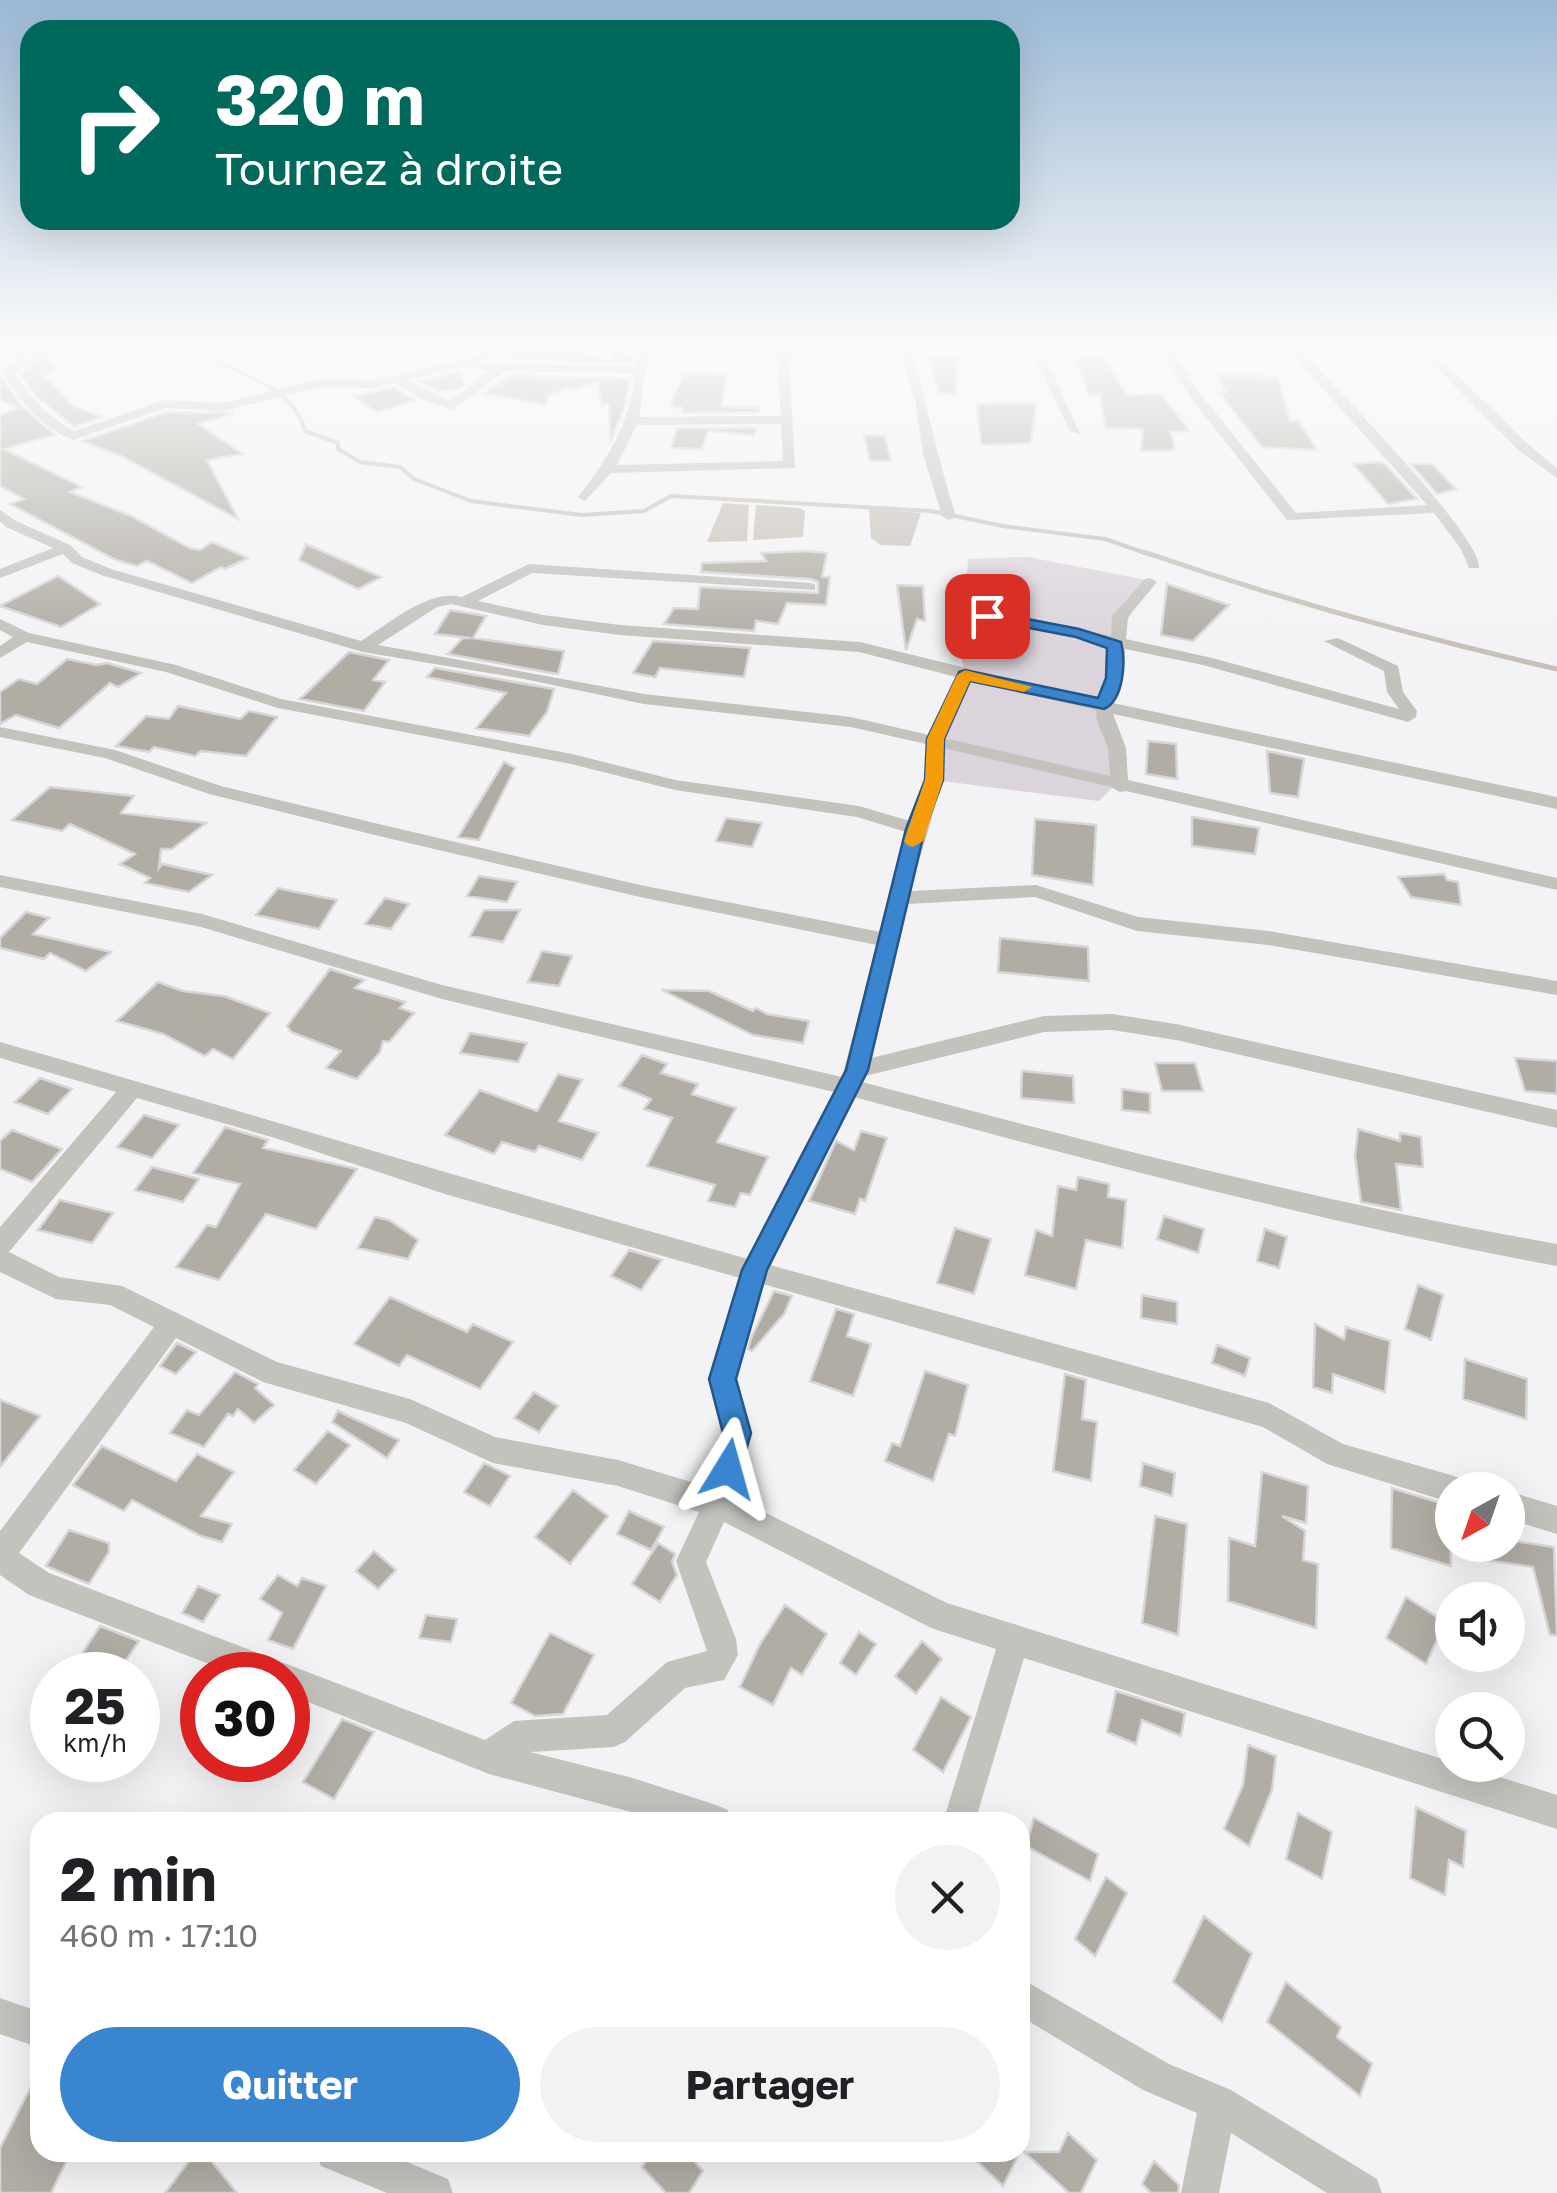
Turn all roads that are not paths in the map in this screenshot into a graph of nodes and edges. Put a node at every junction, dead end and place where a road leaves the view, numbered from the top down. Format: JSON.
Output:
{"nodes":[{"id":1,"x":622,"y":444,"type":"edge"},
{"id":2,"x":787,"y":444,"type":"edge"},
{"id":3,"x":928,"y":444,"type":"edge"},
{"id":4,"x":1234,"y":444,"type":"edge"},
{"id":5,"x":1380,"y":444,"type":"edge"},
{"id":6,"x":1520,"y":444,"type":"edge"},
{"id":7,"x":611,"y":468,"type":"junction"},
{"id":8,"x":1557,"y":474,"type":"edge"},
{"id":9,"x":585,"y":497,"type":"dead end"},
{"id":10,"x":1438,"y":509,"type":"junction"},
{"id":11,"x":0,"y":514,"type":"edge"},
{"id":12,"x":949,"y":516,"type":"dead end"},
{"id":13,"x":65,"y":548,"type":"junction"},
{"id":14,"x":1474,"y":566,"type":"dead end"},
{"id":15,"x":0,"y":574,"type":"edge"},
{"id":16,"x":1150,"y":582,"type":"dead end"},
{"id":17,"x":810,"y":587,"type":"dead end"},
{"id":18,"x":465,"y":600,"type":"junction"},
{"id":19,"x":957,"y":608,"type":"dead end"},
{"id":20,"x":0,"y":624,"type":"edge"},
{"id":21,"x":24,"y":637,"type":"junction"},
{"id":22,"x":1332,"y":641,"type":"dead end"},
{"id":23,"x":1115,"y":645,"type":"junction"},
{"id":24,"x":363,"y":647,"type":"junction"},
{"id":25,"x":0,"y":653,"type":"edge"},
{"id":26,"x":965,"y":675,"type":"junction"},
{"id":27,"x":1104,"y":704,"type":"junction"},
{"id":28,"x":0,"y":732,"type":"edge"},
{"id":29,"x":935,"y":739,"type":"junction"},
{"id":30,"x":1120,"y":786,"type":"junction"},
{"id":31,"x":1557,"y":803,"type":"edge"},
{"id":32,"x":916,"y":829,"type":"junction"},
{"id":33,"x":0,"y":881,"type":"edge"},
{"id":34,"x":1557,"y":884,"type":"edge"},
{"id":35,"x":900,"y":898,"type":"junction"},
{"id":36,"x":890,"y":941,"type":"junction"},
{"id":37,"x":1557,"y":988,"type":"edge"},
{"id":38,"x":0,"y":1050,"type":"edge"},
{"id":39,"x":852,"y":1078,"type":"junction"},
{"id":40,"x":133,"y":1087,"type":"junction"},
{"id":41,"x":1557,"y":1119,"type":"edge"},
{"id":42,"x":0,"y":1245,"type":"edge"},
{"id":43,"x":1557,"y":1255,"type":"edge"},
{"id":44,"x":0,"y":1260,"type":"edge"},
{"id":45,"x":755,"y":1270,"type":"junction"},
{"id":46,"x":171,"y":1325,"type":"junction"},
{"id":47,"x":1435,"y":1484,"type":"edge"},
{"id":48,"x":718,"y":1504,"type":"junction"},
{"id":49,"x":1525,"y":1510,"type":"edge"},
{"id":50,"x":1557,"y":1520,"type":"edge"},
{"id":51,"x":0,"y":1557,"type":"edge"},
{"id":52,"x":1014,"y":1640,"type":"junction"},
{"id":53,"x":218,"y":1652,"type":"edge"},
{"id":54,"x":310,"y":1688,"type":"edge"},
{"id":55,"x":489,"y":1758,"type":"junction"},
{"id":56,"x":686,"y":1812,"type":"edge"},
{"id":57,"x":962,"y":1812,"type":"edge"},
{"id":58,"x":1557,"y":1812,"type":"edge"},
{"id":59,"x":1030,"y":2002,"type":"edge"},
{"id":60,"x":0,"y":2016,"type":"edge"},
{"id":61,"x":30,"y":2026,"type":"edge"},
{"id":62,"x":1218,"y":2103,"type":"junction"},
{"id":63,"x":359,"y":2162,"type":"edge"},
{"id":64,"x":434,"y":2193,"type":"edge"},
{"id":65,"x":1200,"y":2193,"type":"edge"},
{"id":66,"x":1363,"y":2193,"type":"edge"}],
"edges":[{"from":1,"to":7,"type":"street"},
{"from":2,"to":7,"type":"street"},
{"from":3,"to":12,"type":"street"},
{"from":4,"to":10,"type":"street"},
{"from":5,"to":10,"type":"street"},
{"from":6,"to":8,"type":"street"},
{"from":7,"to":9,"type":"street"},
{"from":10,"to":14,"type":"street"},
{"from":11,"to":13,"type":"street"},
{"from":13,"to":15,"type":"street"},
{"from":13,"to":24,"type":"street"},
{"from":16,"to":23,"type":"street"},
{"from":17,"to":18,"type":"street"},
{"from":18,"to":24,"type":"street"},
{"from":18,"to":26,"type":"street"},
{"from":19,"to":23,"type":"street"},
{"from":20,"to":21,"type":"street"},
{"from":21,"to":25,"type":"street"},
{"from":21,"to":32,"type":"street"},
{"from":22,"to":23,"type":"street"},
{"from":23,"to":27,"type":"street"},
{"from":24,"to":29,"type":"street"},
{"from":26,"to":27,"type":"street"},
{"from":26,"to":29,"type":"street"},
{"from":27,"to":30,"type":"street"},
{"from":27,"to":31,"type":"street"},
{"from":28,"to":36,"type":"street"},
{"from":29,"to":30,"type":"street"},
{"from":29,"to":32,"type":"street"},
{"from":30,"to":34,"type":"street"},
{"from":32,"to":35,"type":"street"},
{"from":33,"to":39,"type":"street"},
{"from":35,"to":36,"type":"street"},
{"from":35,"to":37,"type":"street"},
{"from":36,"to":39,"type":"street"},
{"from":38,"to":40,"type":"street"},
{"from":39,"to":41,"type":"street"},
{"from":39,"to":43,"type":"street"},
{"from":39,"to":45,"type":"street"},
{"from":40,"to":42,"type":"street"},
{"from":40,"to":45,"type":"street"},
{"from":44,"to":46,"type":"street"},
{"from":45,"to":47,"type":"street"},
{"from":45,"to":48,"type":"street"},
{"from":46,"to":48,"type":"street"},
{"from":46,"to":51,"type":"street"},
{"from":48,"to":52,"type":"street"},
{"from":48,"to":55,"type":"street"},
{"from":49,"to":50,"type":"street"},
{"from":51,"to":53,"type":"street"},
{"from":52,"to":57,"type":"street"},
{"from":52,"to":58,"type":"street"},
{"from":54,"to":55,"type":"street"},
{"from":55,"to":56,"type":"street"},
{"from":59,"to":62,"type":"street"},
{"from":60,"to":61,"type":"street"},
{"from":62,"to":65,"type":"street"},
{"from":62,"to":66,"type":"street"},
{"from":63,"to":64,"type":"street"}]}
